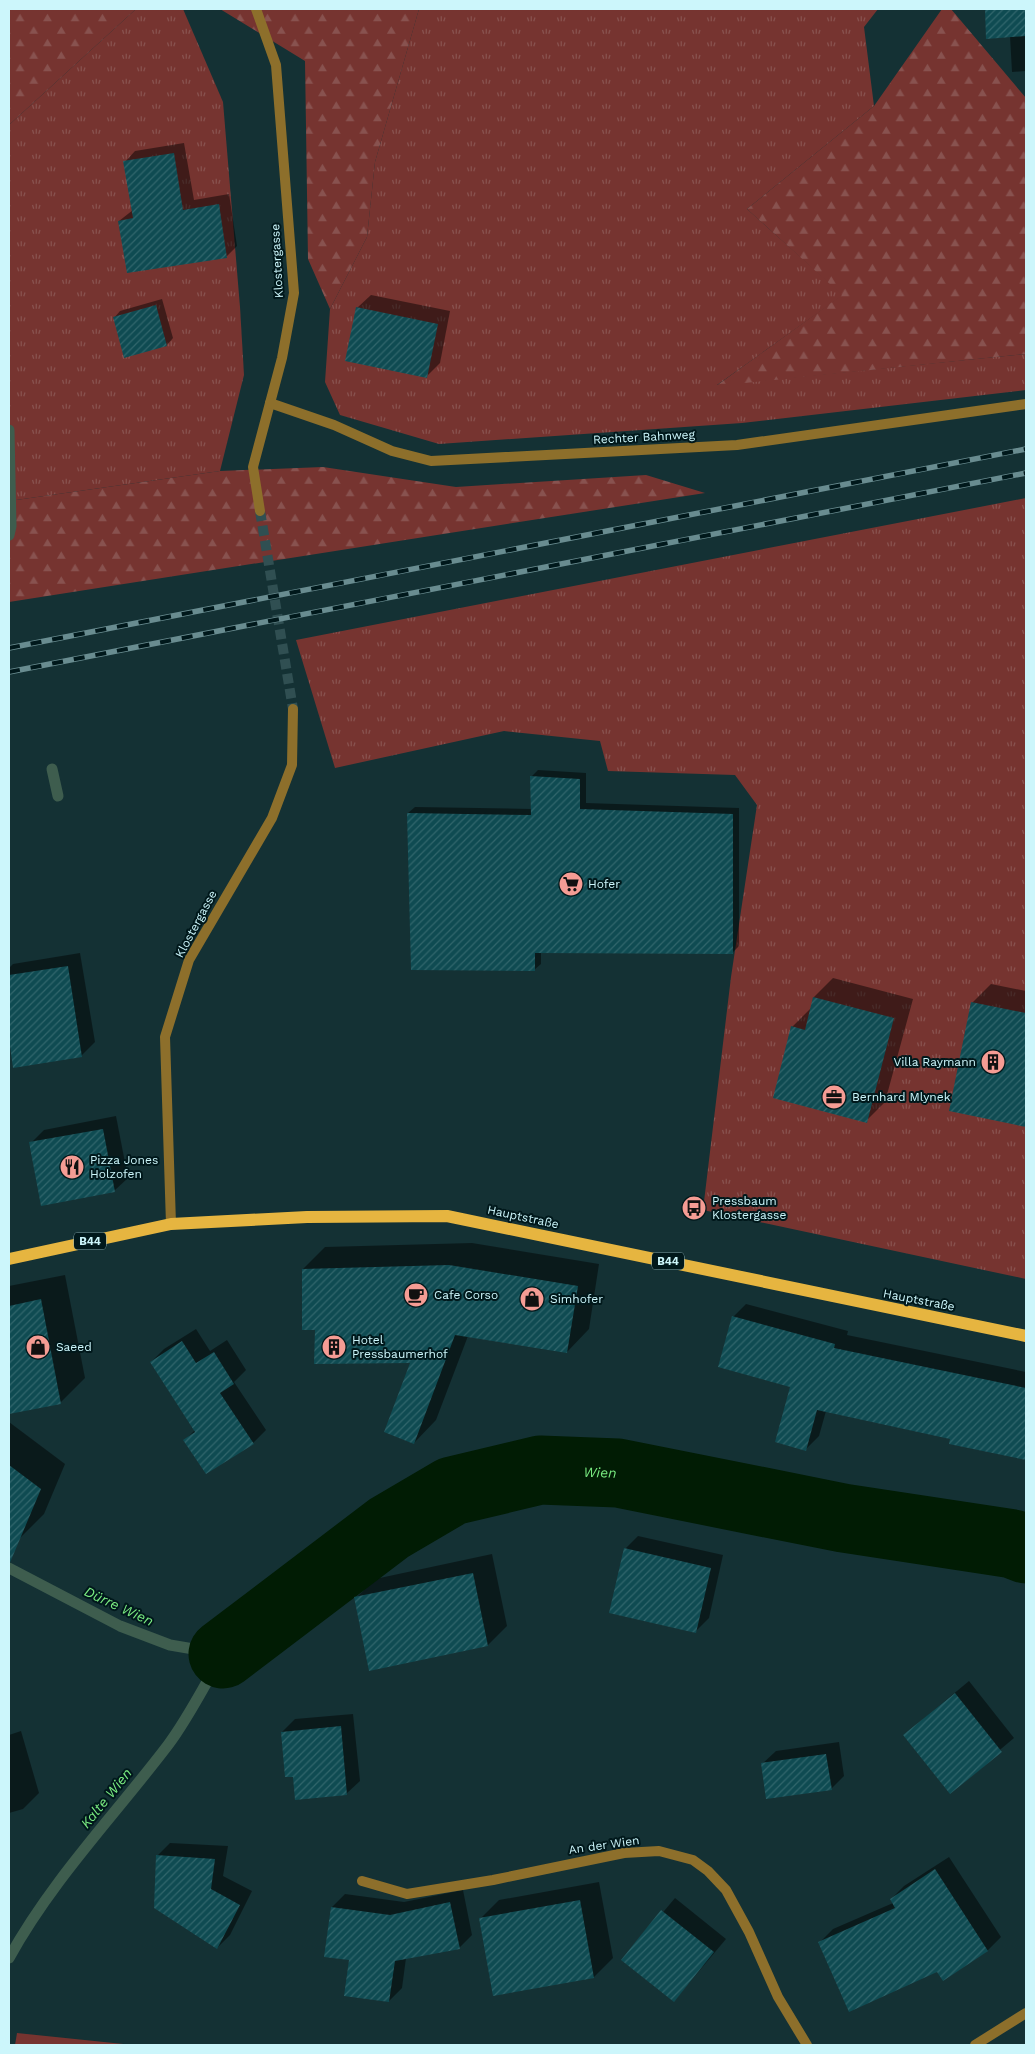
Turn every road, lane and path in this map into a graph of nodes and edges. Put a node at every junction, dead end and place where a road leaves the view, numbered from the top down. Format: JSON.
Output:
{"nodes":[{"id":1,"x":256,"y":9,"type":"edge"},
{"id":2,"x":270,"y":403,"type":"junction"},
{"id":3,"x":1026,"y":404,"type":"edge"},
{"id":4,"x":260,"y":511,"type":"tunnel mouth"},
{"id":5,"x":293,"y":709,"type":"tunnel mouth"},
{"id":6,"x":170,"y":1224,"type":"junction"},
{"id":7,"x":9,"y":1259,"type":"edge"},
{"id":8,"x":1026,"y":1336,"type":"edge"},
{"id":9,"x":362,"y":1881,"type":"dead end"},
{"id":10,"x":1026,"y":2013,"type":"edge"},
{"id":11,"x":806,"y":2045,"type":"edge"},
{"id":12,"x":975,"y":2045,"type":"edge"}],
"edges":[{"from":1,"to":2,"type":"street","name":"Klostergasse"},
{"from":2,"to":3,"type":"street","name":"Rechter Bahnweg"},
{"from":2,"to":4,"type":"street","name":"Klostergasse"},
{"from":5,"to":6,"type":"street","name":"Klostergasse"},
{"from":6,"to":7,"type":"main road","name":"Hauptstraße","number":"B44"},
{"from":6,"to":8,"type":"main road","name":"Hauptstraße","number":"B44"},
{"from":9,"to":11,"type":"street","name":"An der Wien"},
{"from":10,"to":12,"type":"street"}]}
